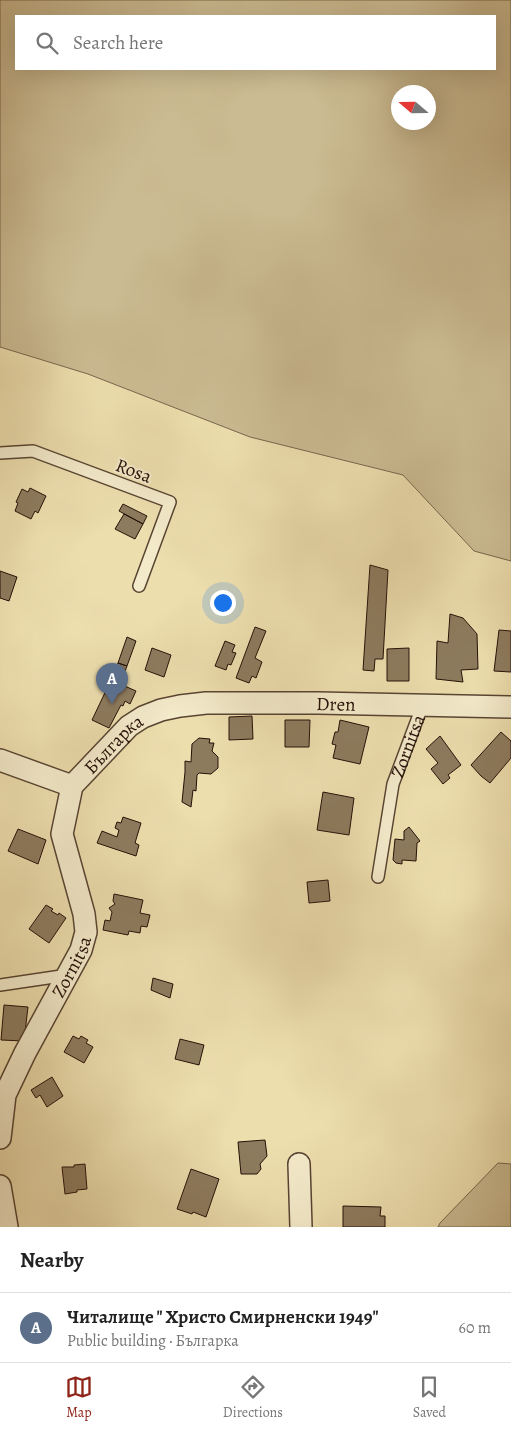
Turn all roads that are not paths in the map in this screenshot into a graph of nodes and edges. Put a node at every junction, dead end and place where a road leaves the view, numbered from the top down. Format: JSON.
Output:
{"nodes":[{"id":1,"x":0,"y":453,"type":"edge"},
{"id":2,"x":139,"y":586,"type":"dead end"},
{"id":3,"x":423,"y":704,"type":"junction"},
{"id":4,"x":511,"y":707,"type":"edge"},
{"id":5,"x":161,"y":710,"type":"joint"},
{"id":6,"x":0,"y":760,"type":"edge"},
{"id":7,"x":72,"y":786,"type":"junction"},
{"id":8,"x":378,"y":877,"type":"dead end"},
{"id":9,"x":68,"y":975,"type":"junction"},
{"id":10,"x":0,"y":985,"type":"edge"},
{"id":11,"x":0,"y":1138,"type":"edge"},
{"id":12,"x":300,"y":1164,"type":"dead end"},
{"id":13,"x":0,"y":1186,"type":"edge"},
{"id":14,"x":7,"y":1227,"type":"edge"},
{"id":15,"x":301,"y":1227,"type":"edge"}],
"edges":[{"from":1,"to":2,"type":"lane","name":"Rosa"},
{"from":3,"to":4,"type":"street","name":"Dren"},
{"from":3,"to":5,"type":"street","name":"Dren"},
{"from":3,"to":8,"type":"lane","name":"Zornitsa"},
{"from":5,"to":7,"type":"street","name":"Българка"},
{"from":6,"to":7,"type":"street"},
{"from":7,"to":9,"type":"street","name":"Zornitsa"},
{"from":9,"to":10,"type":"lane"},
{"from":9,"to":11,"type":"street","name":"Zornitsa"},
{"from":12,"to":15,"type":"street"},
{"from":13,"to":14,"type":"street"}]}
